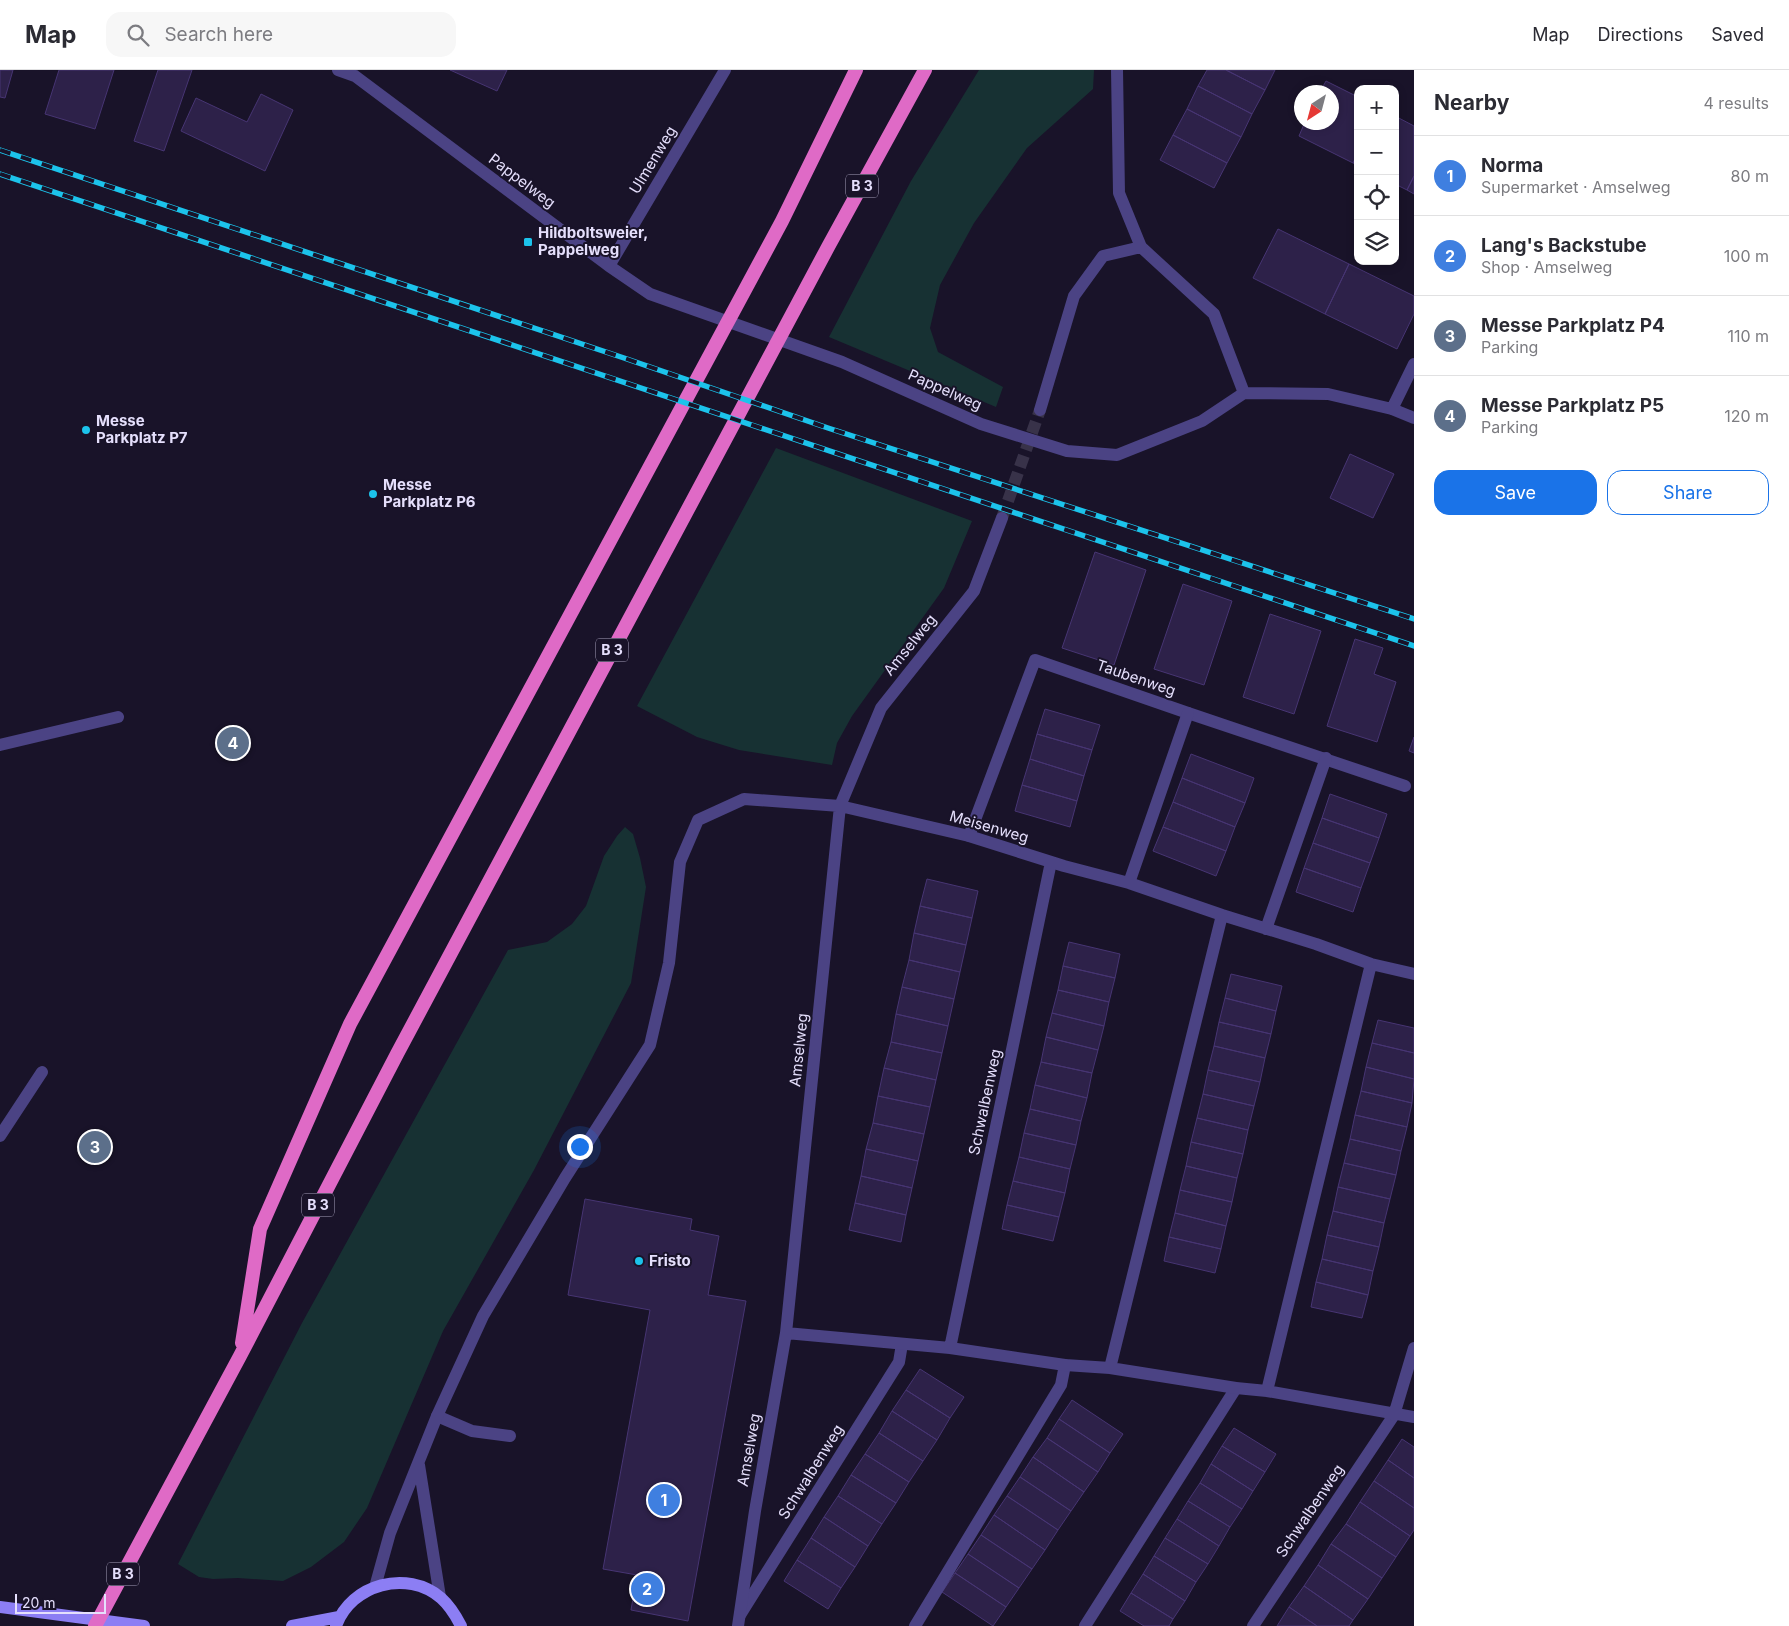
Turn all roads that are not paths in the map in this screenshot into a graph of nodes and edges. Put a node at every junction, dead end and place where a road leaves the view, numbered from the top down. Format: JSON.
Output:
{"nodes":[{"id":1,"x":338,"y":70,"type":"edge"},
{"id":2,"x":725,"y":70,"type":"edge"},
{"id":3,"x":856,"y":70,"type":"edge"},
{"id":4,"x":926,"y":70,"type":"edge"},
{"id":5,"x":1117,"y":70,"type":"edge"},
{"id":6,"x":357,"y":73,"type":"edge"},
{"id":7,"x":1141,"y":247,"type":"junction"},
{"id":8,"x":609,"y":266,"type":"junction"},
{"id":9,"x":1414,"y":364,"type":"edge"},
{"id":10,"x":1244,"y":393,"type":"junction"},
{"id":11,"x":1392,"y":409,"type":"junction"},
{"id":12,"x":1040,"y":410,"type":"tunnel mouth"},
{"id":13,"x":1414,"y":418,"type":"edge"},
{"id":14,"x":1002,"y":518,"type":"tunnel mouth"},
{"id":15,"x":1188,"y":714,"type":"junction"},
{"id":16,"x":118,"y":717,"type":"dead end"},
{"id":17,"x":0,"y":745,"type":"edge"},
{"id":18,"x":1326,"y":758,"type":"junction"},
{"id":19,"x":1405,"y":786,"type":"dead end"},
{"id":20,"x":840,"y":806,"type":"junction"},
{"id":21,"x":969,"y":836,"type":"junction"},
{"id":22,"x":1051,"y":862,"type":"junction"},
{"id":23,"x":1129,"y":883,"type":"junction"},
{"id":24,"x":1222,"y":915,"type":"junction"},
{"id":25,"x":1266,"y":929,"type":"junction"},
{"id":26,"x":1414,"y":961,"type":"edge"},
{"id":27,"x":1371,"y":964,"type":"junction"},
{"id":28,"x":1412,"y":974,"type":"edge"},
{"id":29,"x":42,"y":1072,"type":"dead end"},
{"id":30,"x":0,"y":1136,"type":"edge"},
{"id":31,"x":786,"y":1333,"type":"junction"},
{"id":32,"x":902,"y":1344,"type":"junction"},
{"id":33,"x":950,"y":1348,"type":"junction"},
{"id":34,"x":1414,"y":1348,"type":"edge"},
{"id":35,"x":240,"y":1356,"type":"junction"},
{"id":36,"x":1065,"y":1365,"type":"junction"},
{"id":37,"x":1110,"y":1368,"type":"junction"},
{"id":38,"x":1236,"y":1388,"type":"junction"},
{"id":39,"x":1267,"y":1391,"type":"junction"},
{"id":40,"x":1394,"y":1415,"type":"junction"},
{"id":41,"x":438,"y":1416,"type":"junction"},
{"id":42,"x":1414,"y":1417,"type":"edge"},
{"id":43,"x":510,"y":1436,"type":"dead end"},
{"id":44,"x":419,"y":1465,"type":"junction"},
{"id":45,"x":375,"y":1587,"type":"junction"},
{"id":46,"x":440,"y":1597,"type":"junction"},
{"id":47,"x":0,"y":1607,"type":"edge"},
{"id":48,"x":739,"y":1621,"type":"edge"},
{"id":49,"x":337,"y":1622,"type":"edge"},
{"id":50,"x":95,"y":1626,"type":"edge"},
{"id":51,"x":144,"y":1626,"type":"edge"},
{"id":52,"x":292,"y":1626,"type":"edge"},
{"id":53,"x":462,"y":1626,"type":"edge"},
{"id":54,"x":915,"y":1626,"type":"edge"},
{"id":55,"x":1085,"y":1626,"type":"edge"},
{"id":56,"x":1253,"y":1626,"type":"edge"}],
"edges":[{"from":1,"to":6,"type":"street","name":"Pappelweg"},
{"from":2,"to":8,"type":"street","name":"Ulmenweg"},
{"from":3,"to":35,"type":"highway"},
{"from":4,"to":35,"type":"highway","number":"B 3"},
{"from":5,"to":7,"type":"street"},
{"from":6,"to":8,"type":"street","name":"Pappelweg"},
{"from":7,"to":10,"type":"street"},
{"from":7,"to":12,"type":"street"},
{"from":8,"to":10,"type":"street","name":"Pappelweg"},
{"from":9,"to":11,"type":"street"},
{"from":10,"to":11,"type":"street"},
{"from":11,"to":13,"type":"street"},
{"from":14,"to":20,"type":"street","name":"Amselweg"},
{"from":15,"to":18,"type":"street","name":"Taubenweg"},
{"from":15,"to":21,"type":"street","name":"Taubenweg"},
{"from":15,"to":23,"type":"street"},
{"from":16,"to":17,"type":"street"},
{"from":18,"to":19,"type":"street","name":"Taubenweg"},
{"from":18,"to":25,"type":"street"},
{"from":20,"to":21,"type":"street","name":"Meisenweg"},
{"from":20,"to":31,"type":"street","name":"Amselweg"},
{"from":20,"to":41,"type":"street","name":"Meisenweg"},
{"from":21,"to":22,"type":"street","name":"Meisenweg"},
{"from":22,"to":23,"type":"street","name":"Meisenweg"},
{"from":22,"to":33,"type":"street","name":"Schwalbenweg"},
{"from":23,"to":24,"type":"street","name":"Meisenweg"},
{"from":24,"to":25,"type":"street","name":"Meisenweg"},
{"from":24,"to":37,"type":"street"},
{"from":25,"to":27,"type":"street","name":"Meisenweg"},
{"from":26,"to":28,"type":"street","name":"Meisenweg"},
{"from":27,"to":28,"type":"street","name":"Meisenweg"},
{"from":27,"to":39,"type":"street"},
{"from":29,"to":30,"type":"street"},
{"from":31,"to":32,"type":"street"},
{"from":31,"to":48,"type":"street","name":"Amselweg"},
{"from":32,"to":33,"type":"street"},
{"from":32,"to":48,"type":"street","name":"Schwalbenweg"},
{"from":33,"to":36,"type":"street"},
{"from":34,"to":40,"type":"street","name":"Schwalbenweg"},
{"from":35,"to":50,"type":"highway","number":"B 3"},
{"from":36,"to":37,"type":"street"},
{"from":36,"to":54,"type":"street"},
{"from":37,"to":38,"type":"street"},
{"from":38,"to":39,"type":"street"},
{"from":38,"to":55,"type":"street"},
{"from":39,"to":40,"type":"street"},
{"from":40,"to":42,"type":"street"},
{"from":40,"to":56,"type":"street","name":"Schwalbenweg"},
{"from":41,"to":43,"type":"street"},
{"from":41,"to":44,"type":"street","name":"Meisenweg"},
{"from":44,"to":45,"type":"street","name":"Meisenweg"},
{"from":44,"to":46,"type":"street"},
{"from":45,"to":46,"type":"main road"},
{"from":45,"to":49,"type":"main road"},
{"from":46,"to":53,"type":"main road"},
{"from":47,"to":51,"type":"main road"},
{"from":49,"to":52,"type":"main road"}]}
